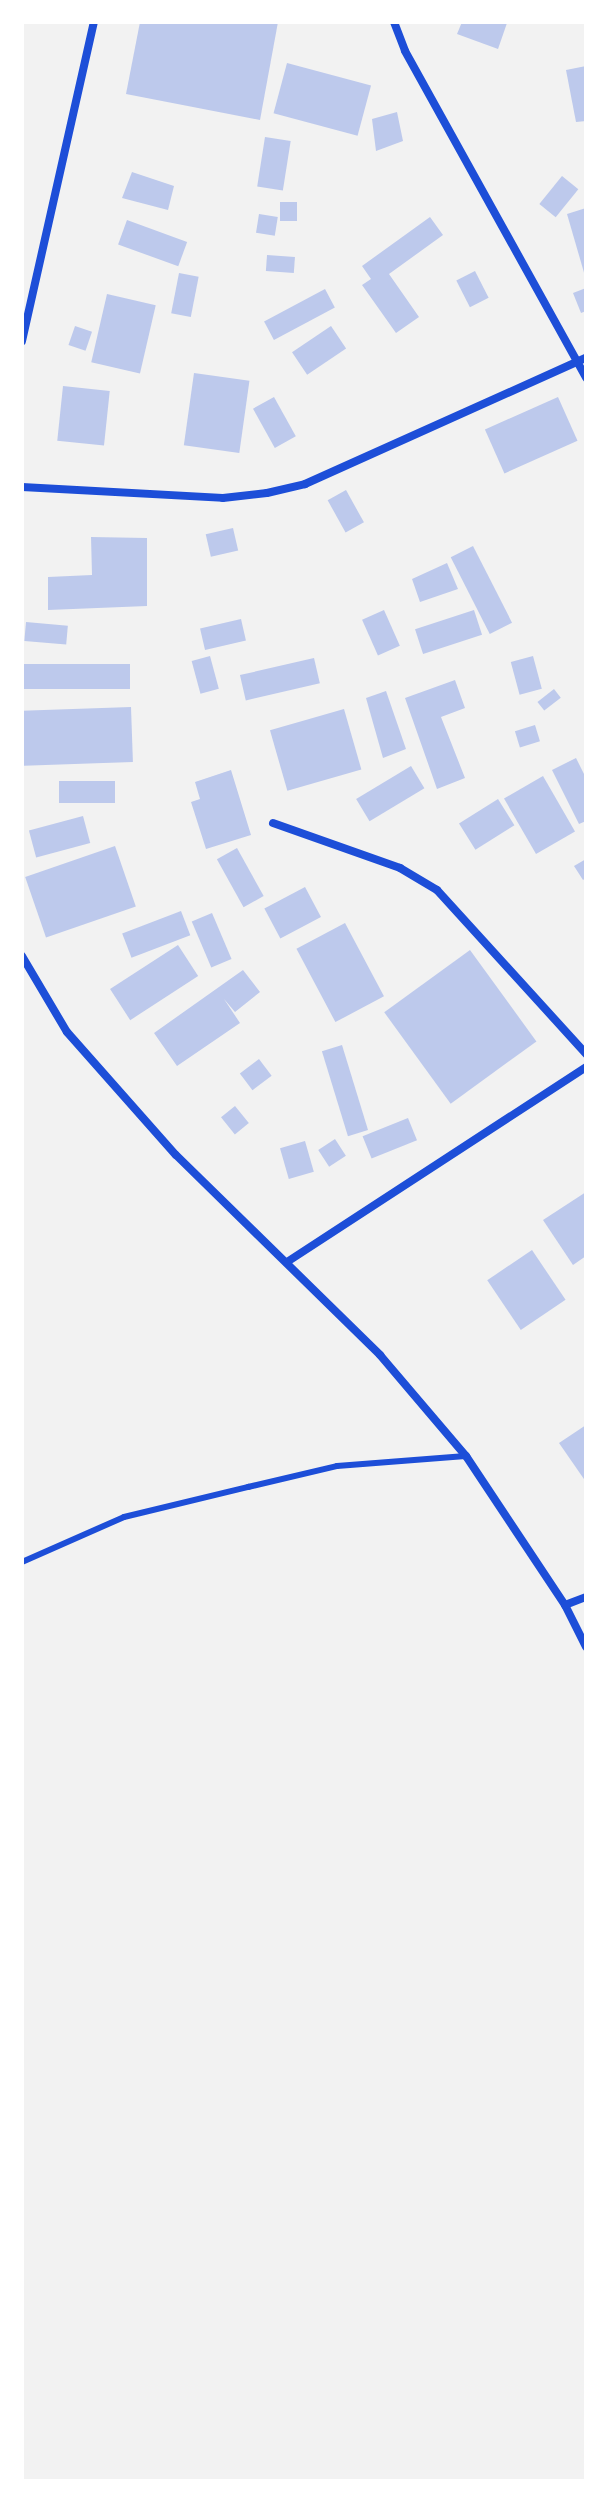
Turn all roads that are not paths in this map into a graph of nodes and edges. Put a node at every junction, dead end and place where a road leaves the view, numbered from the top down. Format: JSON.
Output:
{"nodes":[{"id":1,"x":94,"y":22,"type":"edge"},
{"id":2,"x":394,"y":22,"type":"edge"},
{"id":3,"x":22,"y":341,"type":"edge"},
{"id":4,"x":586,"y":358,"type":"edge"},
{"id":5,"x":577,"y":363,"type":"junction"},
{"id":6,"x":586,"y":378,"type":"edge"},
{"id":7,"x":22,"y":487,"type":"edge"},
{"id":8,"x":273,"y":823,"type":"dead end"},
{"id":9,"x":22,"y":956,"type":"edge"},
{"id":10,"x":586,"y":1054,"type":"edge"},
{"id":11,"x":586,"y":1067,"type":"edge"},
{"id":12,"x":287,"y":1262,"type":"junction"},
{"id":13,"x":466,"y":1456,"type":"junction"},
{"id":14,"x":22,"y":1562,"type":"edge"},
{"id":15,"x":586,"y":1597,"type":"edge"},
{"id":16,"x":565,"y":1605,"type":"junction"},
{"id":17,"x":586,"y":1647,"type":"edge"}],
"edges":[{"from":1,"to":3,"type":"street"},
{"from":2,"to":5,"type":"street"},
{"from":4,"to":5,"type":"street"},
{"from":5,"to":6,"type":"street"},
{"from":5,"to":7,"type":"street"},
{"from":8,"to":10,"type":"street"},
{"from":9,"to":12,"type":"street"},
{"from":11,"to":12,"type":"street"},
{"from":12,"to":13,"type":"street"},
{"from":13,"to":14,"type":"lane"},
{"from":13,"to":16,"type":"street"},
{"from":15,"to":16,"type":"street"},
{"from":16,"to":17,"type":"street"}]}
